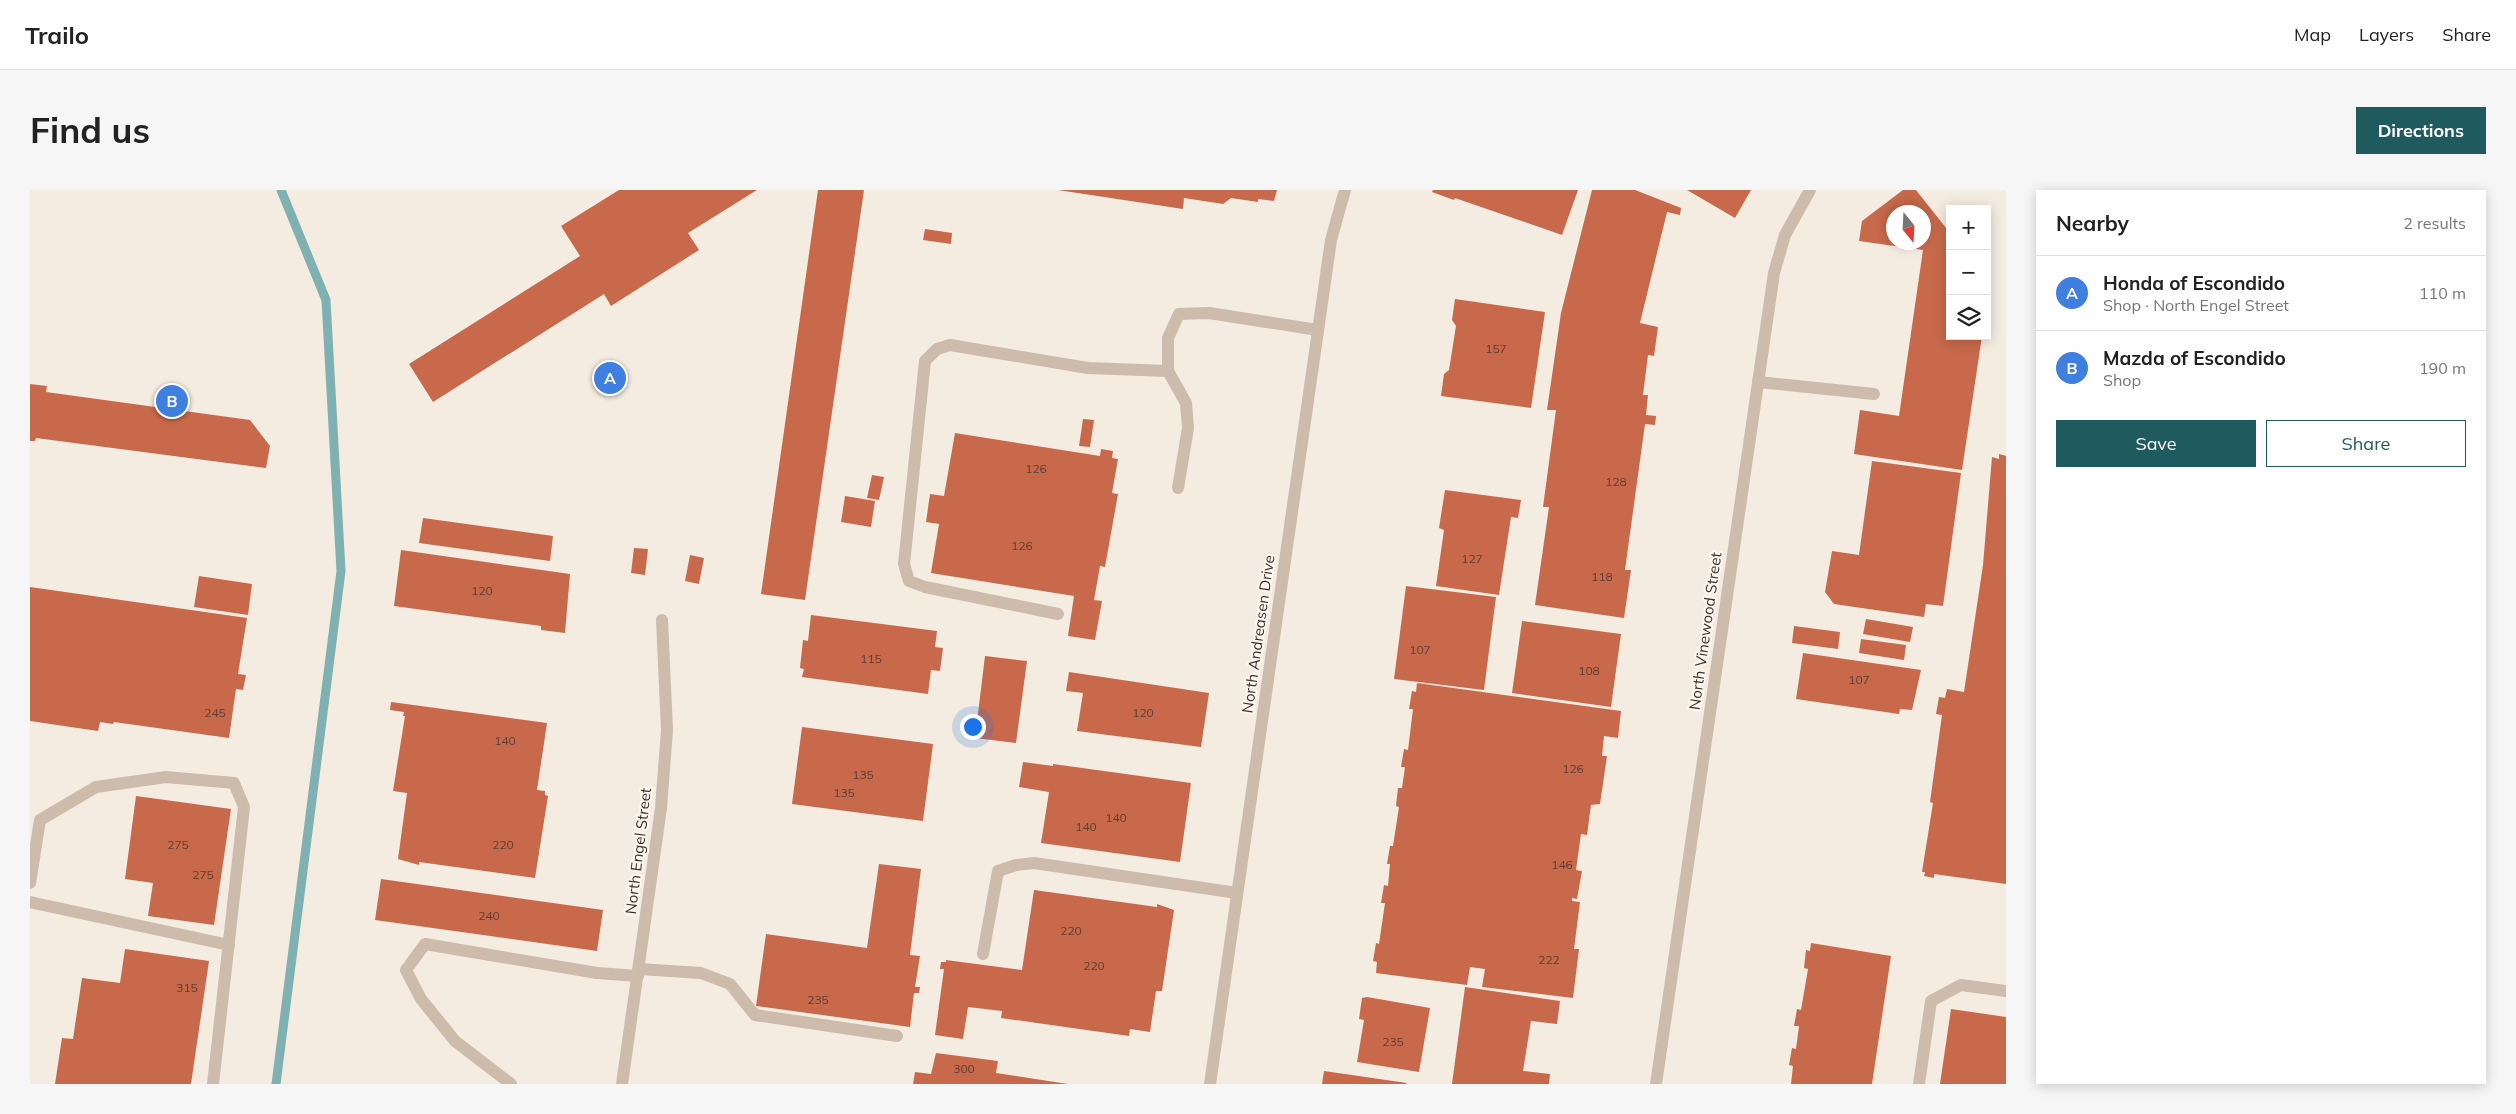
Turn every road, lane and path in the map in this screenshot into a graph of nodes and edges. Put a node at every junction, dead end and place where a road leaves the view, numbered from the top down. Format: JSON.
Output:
{"nodes":[{"id":1,"x":1345,"y":190,"type":"edge"},
{"id":2,"x":1810,"y":190,"type":"edge"},
{"id":3,"x":1318,"y":330,"type":"junction"},
{"id":4,"x":1168,"y":371,"type":"junction"},
{"id":5,"x":1758,"y":382,"type":"junction"},
{"id":6,"x":1874,"y":394,"type":"dead end"},
{"id":7,"x":1178,"y":488,"type":"dead end"},
{"id":8,"x":1058,"y":614,"type":"dead end"},
{"id":9,"x":662,"y":620,"type":"dead end"},
{"id":10,"x":30,"y":882,"type":"edge"},
{"id":11,"x":1237,"y":893,"type":"junction"},
{"id":12,"x":30,"y":902,"type":"edge"},
{"id":13,"x":229,"y":945,"type":"junction"},
{"id":14,"x":983,"y":954,"type":"dead end"},
{"id":15,"x":638,"y":972,"type":"junction"},
{"id":16,"x":2006,"y":991,"type":"edge"},
{"id":17,"x":897,"y":1036,"type":"dead end"},
{"id":18,"x":213,"y":1084,"type":"edge"},
{"id":19,"x":512,"y":1084,"type":"edge"},
{"id":20,"x":622,"y":1084,"type":"edge"},
{"id":21,"x":1210,"y":1084,"type":"edge"},
{"id":22,"x":1656,"y":1084,"type":"edge"},
{"id":23,"x":1919,"y":1084,"type":"edge"}],
"edges":[{"from":1,"to":3,"type":"street","name":"North Andreasen Drive"},
{"from":2,"to":5,"type":"street","name":"North Vinewood Street"},
{"from":3,"to":4,"type":"street"},
{"from":3,"to":11,"type":"street","name":"North Andreasen Drive"},
{"from":4,"to":7,"type":"street"},
{"from":4,"to":8,"type":"street"},
{"from":5,"to":6,"type":"street"},
{"from":5,"to":22,"type":"street","name":"North Vinewood Street"},
{"from":9,"to":15,"type":"street","name":"North Engel Street"},
{"from":10,"to":13,"type":"street"},
{"from":11,"to":14,"type":"street"},
{"from":11,"to":21,"type":"street","name":"North Andreasen Drive"},
{"from":12,"to":13,"type":"street"},
{"from":13,"to":18,"type":"street"},
{"from":15,"to":17,"type":"street"},
{"from":15,"to":19,"type":"street"},
{"from":15,"to":20,"type":"street","name":"North Engel Street"},
{"from":16,"to":23,"type":"street"}]}
